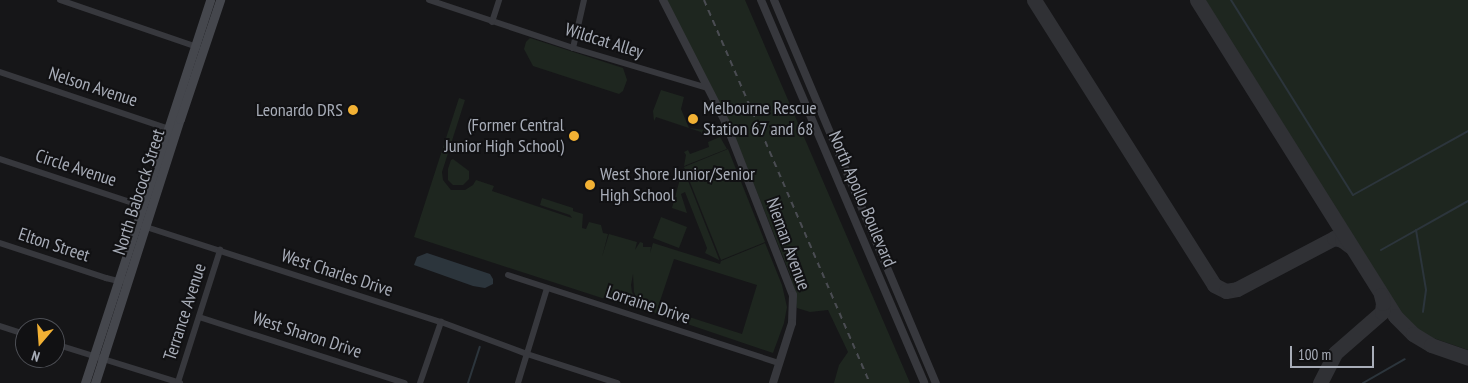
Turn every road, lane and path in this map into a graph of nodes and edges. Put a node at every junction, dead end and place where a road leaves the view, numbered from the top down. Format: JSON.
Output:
{"nodes":[{"id":1,"x":60,"y":0,"type":"edge"},
{"id":2,"x":210,"y":0,"type":"edge"},
{"id":3,"x":220,"y":0,"type":"edge"},
{"id":4,"x":428,"y":0,"type":"edge"},
{"id":5,"x":499,"y":0,"type":"edge"},
{"id":6,"x":584,"y":0,"type":"edge"},
{"id":7,"x":663,"y":0,"type":"edge"},
{"id":8,"x":761,"y":0,"type":"edge"},
{"id":9,"x":774,"y":0,"type":"edge"},
{"id":10,"x":492,"y":22,"type":"junction"},
{"id":11,"x":198,"y":48,"type":"junction"},
{"id":12,"x":573,"y":48,"type":"junction"},
{"id":13,"x":0,"y":72,"type":"edge"},
{"id":14,"x":707,"y":88,"type":"junction"},
{"id":15,"x":172,"y":129,"type":"junction"},
{"id":16,"x":0,"y":159,"type":"edge"},
{"id":17,"x":142,"y":206,"type":"junction"},
{"id":18,"x":141,"y":225,"type":"junction"},
{"id":19,"x":0,"y":243,"type":"edge"},
{"id":20,"x":220,"y":250,"type":"junction"},
{"id":21,"x":508,"y":275,"type":"dead end"},
{"id":22,"x":128,"y":279,"type":"junction"},
{"id":23,"x":118,"y":281,"type":"junction"},
{"id":24,"x":547,"y":288,"type":"junction"},
{"id":25,"x":199,"y":316,"type":"junction"},
{"id":26,"x":441,"y":322,"type":"junction"},
{"id":27,"x":0,"y":326,"type":"edge"},
{"id":28,"x":15,"y":331,"type":"edge"},
{"id":29,"x":65,"y":347,"type":"edge"},
{"id":30,"x":527,"y":354,"type":"junction"},
{"id":31,"x":98,"y":357,"type":"junction"},
{"id":32,"x":780,"y":363,"type":"junction"},
{"id":33,"x":85,"y":383,"type":"edge"},
{"id":34,"x":95,"y":383,"type":"edge"},
{"id":35,"x":179,"y":383,"type":"edge"},
{"id":36,"x":405,"y":383,"type":"edge"},
{"id":37,"x":420,"y":383,"type":"edge"},
{"id":38,"x":518,"y":383,"type":"edge"},
{"id":39,"x":617,"y":383,"type":"edge"},
{"id":40,"x":773,"y":383,"type":"edge"},
{"id":41,"x":924,"y":383,"type":"edge"},
{"id":42,"x":936,"y":383,"type":"edge"}],
"edges":[{"from":1,"to":11,"type":"street"},
{"from":2,"to":11,"type":"main road"},
{"from":3,"to":11,"type":"main road"},
{"from":4,"to":10,"type":"street","name":"Wildcat Alley"},
{"from":5,"to":10,"type":"street"},
{"from":6,"to":12,"type":"street"},
{"from":7,"to":14,"type":"street","name":"Nieman Avenue"},
{"from":8,"to":41,"type":"street","name":"North Apollo Boulevard"},
{"from":9,"to":42,"type":"street","name":"North Apollo Boulevard"},
{"from":10,"to":12,"type":"street","name":"Wildcat Alley"},
{"from":11,"to":15,"type":"main road"},
{"from":12,"to":14,"type":"street","name":"Wildcat Alley"},
{"from":13,"to":15,"type":"street","name":"Nelson Avenue"},
{"from":14,"to":32,"type":"street","name":"Nieman Avenue"},
{"from":15,"to":17,"type":"main road"},
{"from":15,"to":18,"type":"main road","name":"North Babcock Street"},
{"from":16,"to":17,"type":"street","name":"Circle Avenue"},
{"from":17,"to":18,"type":"main road"},
{"from":18,"to":20,"type":"street","name":"West Charles Drive"},
{"from":18,"to":22,"type":"main road","name":"North Babcock Street"},
{"from":18,"to":23,"type":"main road","name":"North Babcock Street"},
{"from":19,"to":23,"type":"street","name":"Elton Street"},
{"from":20,"to":25,"type":"street","name":"Terrance Avenue"},
{"from":20,"to":26,"type":"street","name":"West Charles Drive"},
{"from":21,"to":24,"type":"street","name":"Lorraine Drive"},
{"from":22,"to":23,"type":"street","name":"Elton Street"},
{"from":22,"to":31,"type":"main road","name":"North Babcock Street"},
{"from":23,"to":31,"type":"main road","name":"North Babcock Street"},
{"from":24,"to":30,"type":"street"},
{"from":24,"to":32,"type":"street","name":"Lorraine Drive"},
{"from":25,"to":35,"type":"street","name":"Terrance Avenue"},
{"from":25,"to":36,"type":"street","name":"West Sharon Drive"},
{"from":26,"to":30,"type":"street","name":"West Charles Drive"},
{"from":26,"to":37,"type":"street"},
{"from":27,"to":28,"type":"street"},
{"from":29,"to":31,"type":"street"},
{"from":30,"to":38,"type":"street"},
{"from":30,"to":39,"type":"street","name":"West Charles Drive"},
{"from":31,"to":33,"type":"main road","name":"North Babcock Street"},
{"from":31,"to":34,"type":"main road","name":"North Babcock Street"},
{"from":31,"to":35,"type":"street"},
{"from":32,"to":40,"type":"street"}]}
